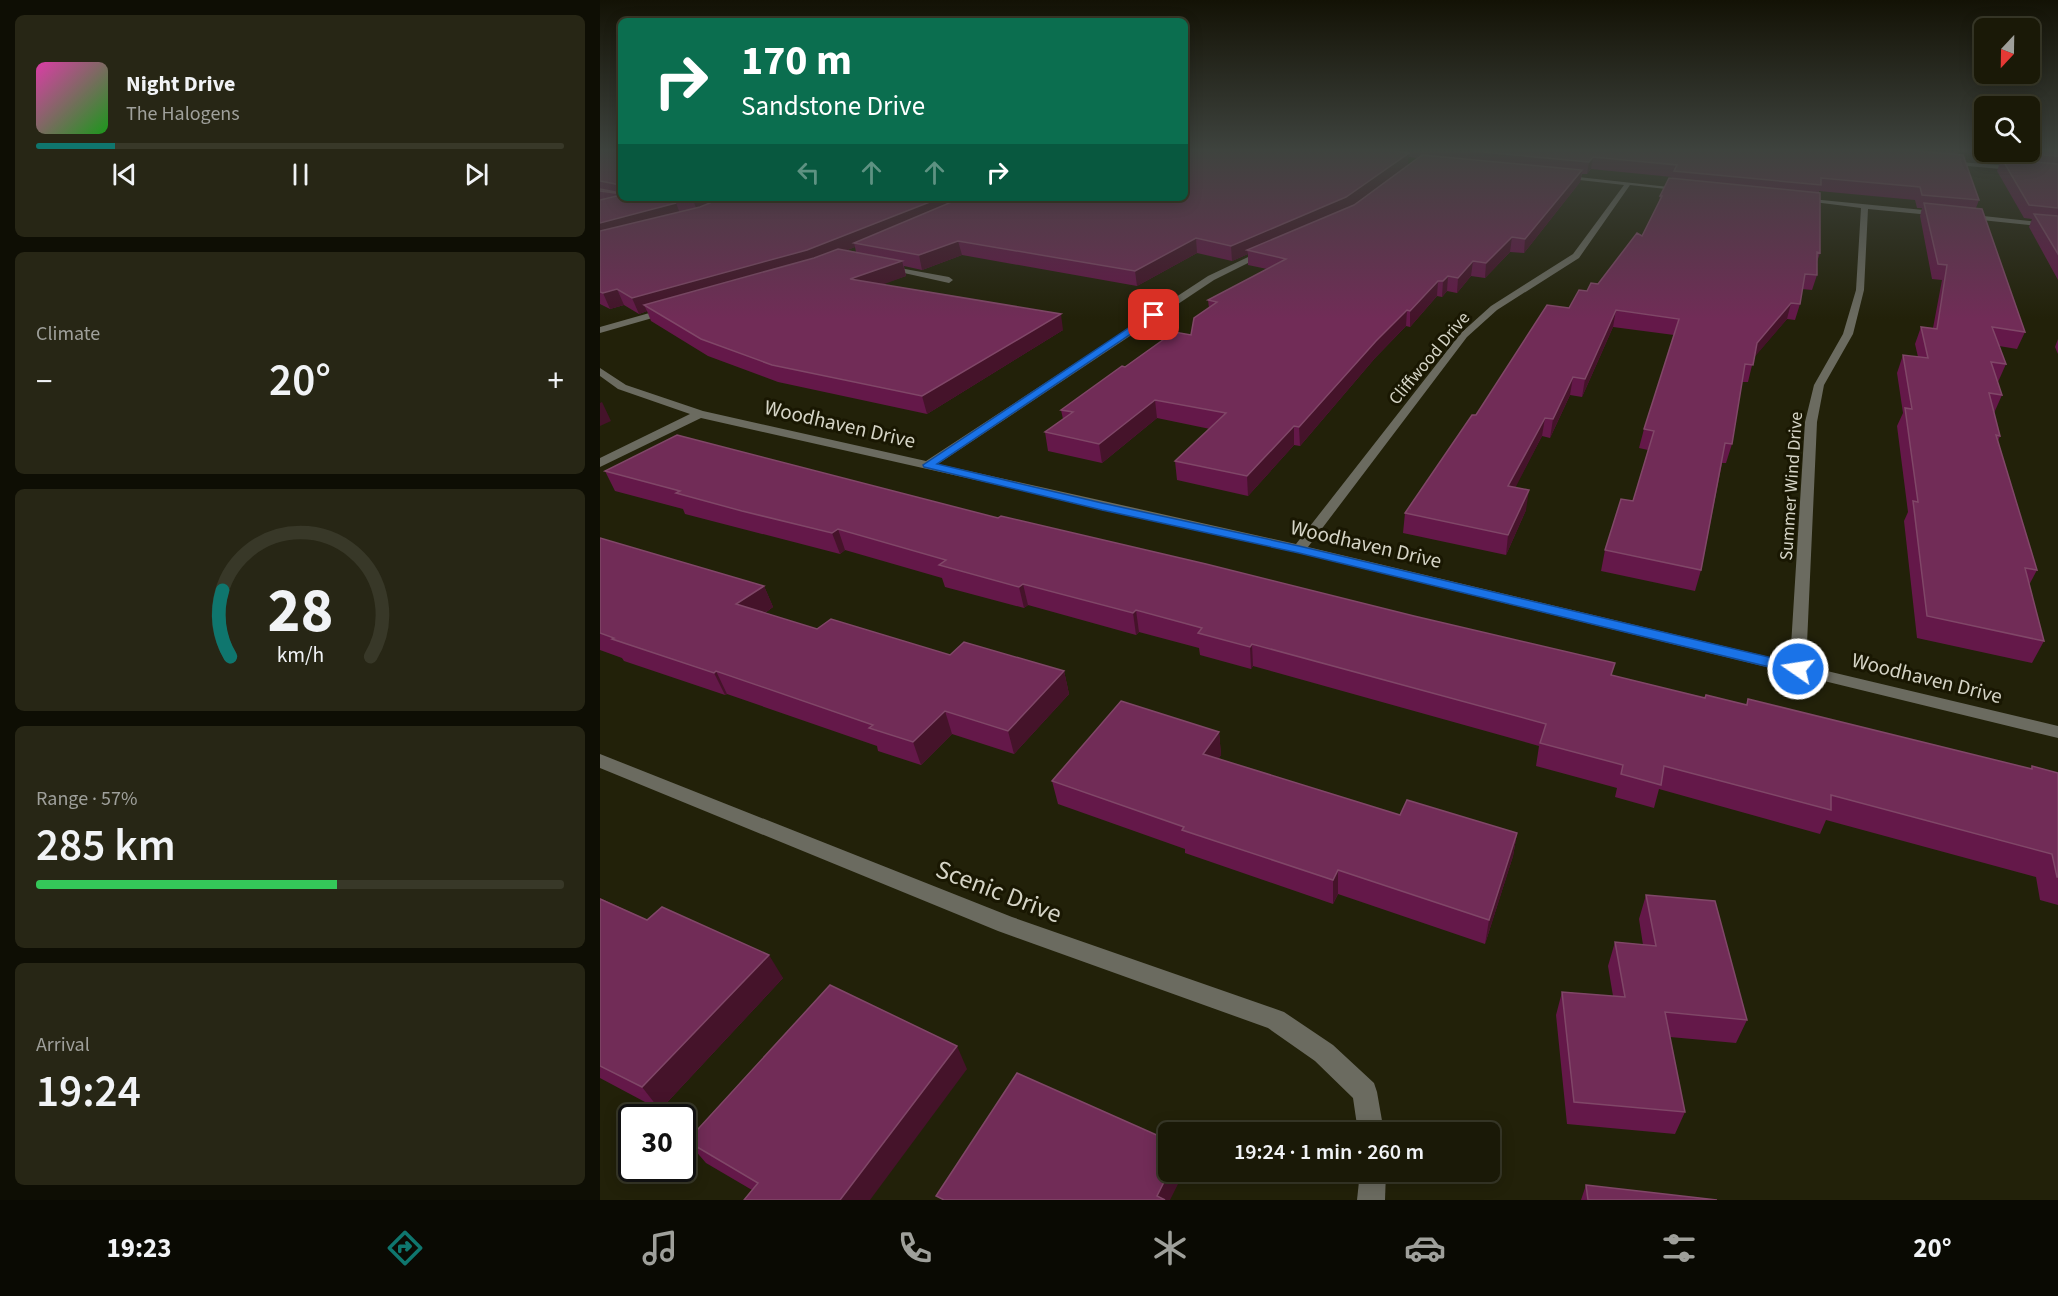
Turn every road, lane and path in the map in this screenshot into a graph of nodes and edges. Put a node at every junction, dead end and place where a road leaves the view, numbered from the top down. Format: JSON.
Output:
{"nodes":[{"id":1,"x":1611,"y":207,"type":"edge"},
{"id":2,"x":1865,"y":207,"type":"joint"},
{"id":3,"x":2058,"y":226,"type":"edge"},
{"id":4,"x":1275,"y":247,"type":"edge"},
{"id":5,"x":879,"y":266,"type":"edge"},
{"id":6,"x":949,"y":280,"type":"dead end"},
{"id":7,"x":677,"y":309,"type":"edge"},
{"id":8,"x":600,"y":330,"type":"edge"},
{"id":9,"x":600,"y":370,"type":"edge"},
{"id":10,"x":700,"y":414,"type":"junction"},
{"id":11,"x":600,"y":463,"type":"edge"},
{"id":12,"x":928,"y":465,"type":"junction"},
{"id":13,"x":1299,"y":549,"type":"junction"},
{"id":14,"x":1798,"y":669,"type":"junction"},
{"id":15,"x":2058,"y":732,"type":"edge"},
{"id":16,"x":600,"y":761,"type":"edge"},
{"id":17,"x":1370,"y":1122,"type":"edge"},
{"id":18,"x":1372,"y":1182,"type":"edge"},
{"id":19,"x":1371,"y":1200,"type":"edge"}],
"edges":[{"from":1,"to":13,"type":"street","name":"Cliffwood Drive"},
{"from":2,"to":3,"type":"street"},
{"from":2,"to":14,"type":"street","name":"Summer Wind Drive"},
{"from":4,"to":12,"type":"street"},
{"from":5,"to":6,"type":"street"},
{"from":7,"to":8,"type":"street"},
{"from":9,"to":10,"type":"street","name":"Woodhaven Drive"},
{"from":10,"to":11,"type":"street"},
{"from":10,"to":12,"type":"street","name":"Woodhaven Drive"},
{"from":12,"to":13,"type":"street","name":"Woodhaven Drive"},
{"from":13,"to":14,"type":"street","name":"Woodhaven Drive"},
{"from":14,"to":15,"type":"street","name":"Woodhaven Drive"},
{"from":16,"to":17,"type":"street","name":"Scenic Drive"},
{"from":18,"to":19,"type":"street"}]}
